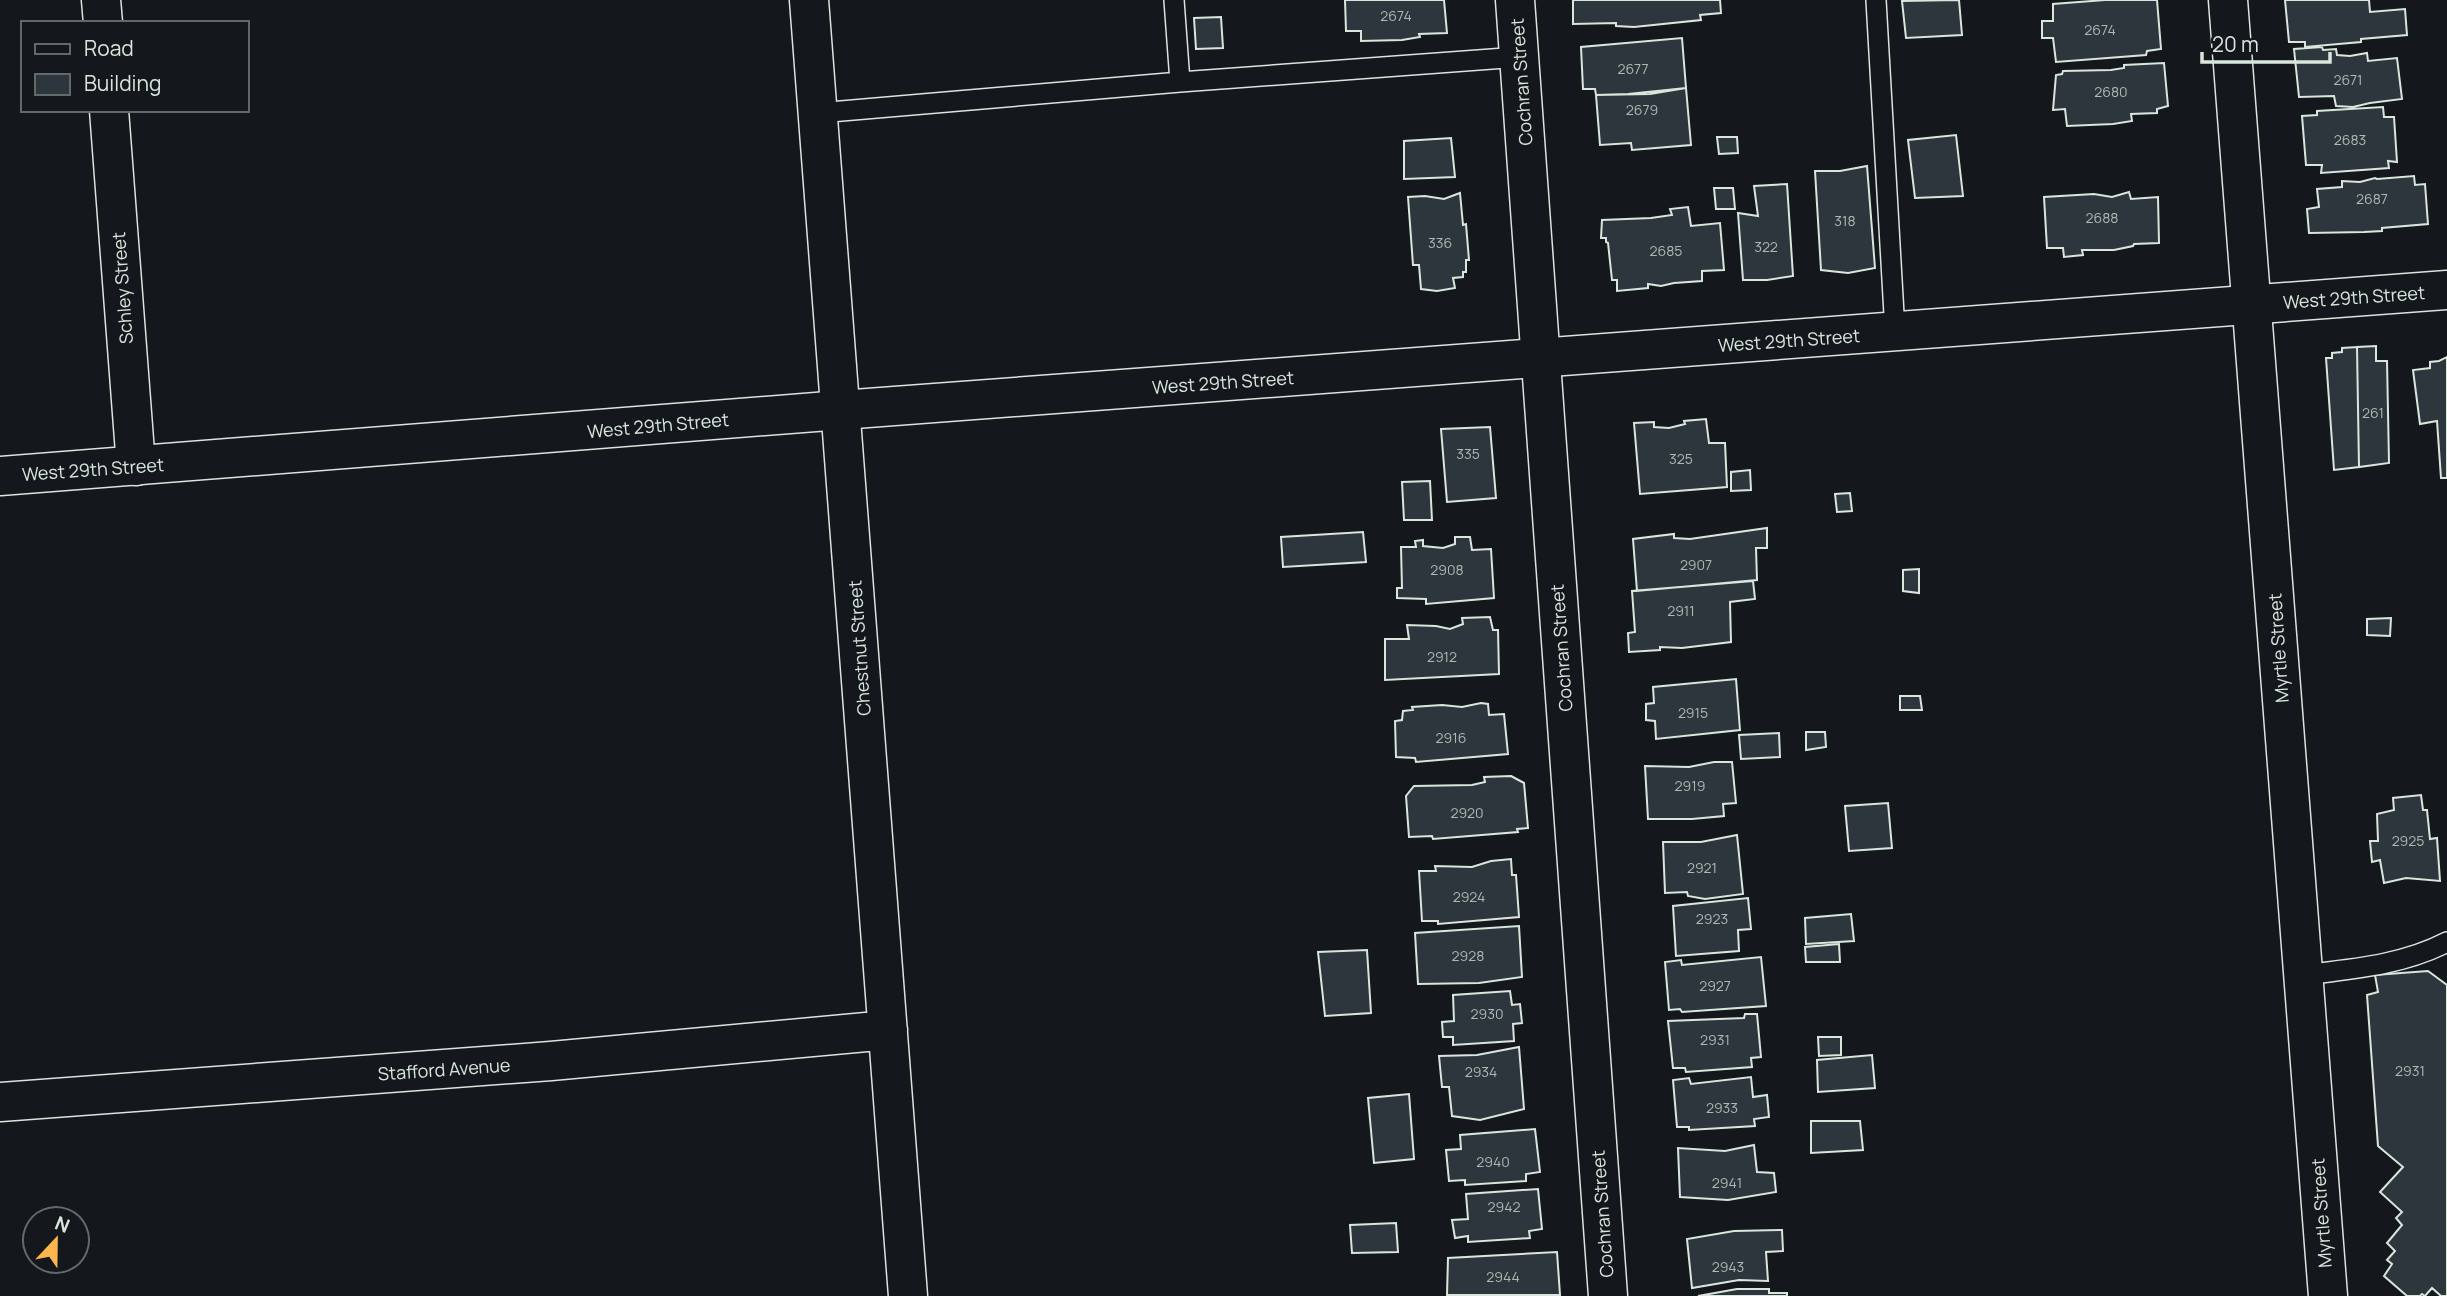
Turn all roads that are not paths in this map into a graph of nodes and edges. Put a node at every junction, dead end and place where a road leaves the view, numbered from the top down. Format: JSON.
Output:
{"nodes":[{"id":1,"x":101,"y":0,"type":"edge"},
{"id":2,"x":809,"y":0,"type":"edge"},
{"id":3,"x":1174,"y":0,"type":"edge"},
{"id":4,"x":1515,"y":0,"type":"edge"},
{"id":5,"x":1876,"y":0,"type":"edge"},
{"id":6,"x":2228,"y":0,"type":"edge"},
{"id":7,"x":103,"y":21,"type":"edge"},
{"id":8,"x":1519,"y":57,"type":"junction"},
{"id":9,"x":1180,"y":82,"type":"junction"},
{"id":10,"x":109,"y":112,"type":"edge"},
{"id":11,"x":818,"y":113,"type":"junction"},
{"id":12,"x":2447,"y":290,"type":"edge"},
{"id":13,"x":2251,"y":305,"type":"junction"},
{"id":14,"x":1895,"y":332,"type":"junction"},
{"id":15,"x":1541,"y":358,"type":"junction"},
{"id":16,"x":841,"y":410,"type":"junction"},
{"id":17,"x":136,"y":466,"type":"junction"},
{"id":18,"x":0,"y":476,"type":"edge"},
{"id":19,"x":2440,"y":946,"type":"edge"},
{"id":20,"x":2303,"y":975,"type":"junction"},
{"id":21,"x":888,"y":1030,"type":"junction"},
{"id":22,"x":0,"y":1102,"type":"edge"},
{"id":23,"x":908,"y":1296,"type":"edge"},
{"id":24,"x":1608,"y":1296,"type":"edge"},
{"id":25,"x":2328,"y":1296,"type":"edge"}],
"edges":[{"from":1,"to":7,"type":"street"},
{"from":2,"to":11,"type":"street","name":"Chestnut Street"},
{"from":3,"to":9,"type":"lane"},
{"from":4,"to":8,"type":"street","name":"Cochran Street"},
{"from":5,"to":14,"type":"lane"},
{"from":6,"to":13,"type":"street","name":"Myrtle Street"},
{"from":8,"to":9,"type":"lane"},
{"from":8,"to":15,"type":"street","name":"Cochran Street"},
{"from":9,"to":11,"type":"lane"},
{"from":10,"to":17,"type":"street","name":"Schley Street"},
{"from":11,"to":16,"type":"street","name":"Chestnut Street"},
{"from":12,"to":13,"type":"street","name":"West 29th Street"},
{"from":13,"to":14,"type":"street","name":"West 29th Street"},
{"from":13,"to":20,"type":"street","name":"Myrtle Street"},
{"from":14,"to":15,"type":"street","name":"West 29th Street"},
{"from":15,"to":16,"type":"street","name":"West 29th Street"},
{"from":15,"to":24,"type":"street","name":"Cochran Street"},
{"from":16,"to":17,"type":"street","name":"West 29th Street"},
{"from":16,"to":21,"type":"street","name":"Chestnut Street"},
{"from":17,"to":18,"type":"street","name":"West 29th Street"},
{"from":19,"to":20,"type":"lane"},
{"from":20,"to":25,"type":"street","name":"Myrtle Street"},
{"from":21,"to":22,"type":"street","name":"Stafford Avenue"},
{"from":21,"to":23,"type":"street","name":"Chestnut Street"}]}
